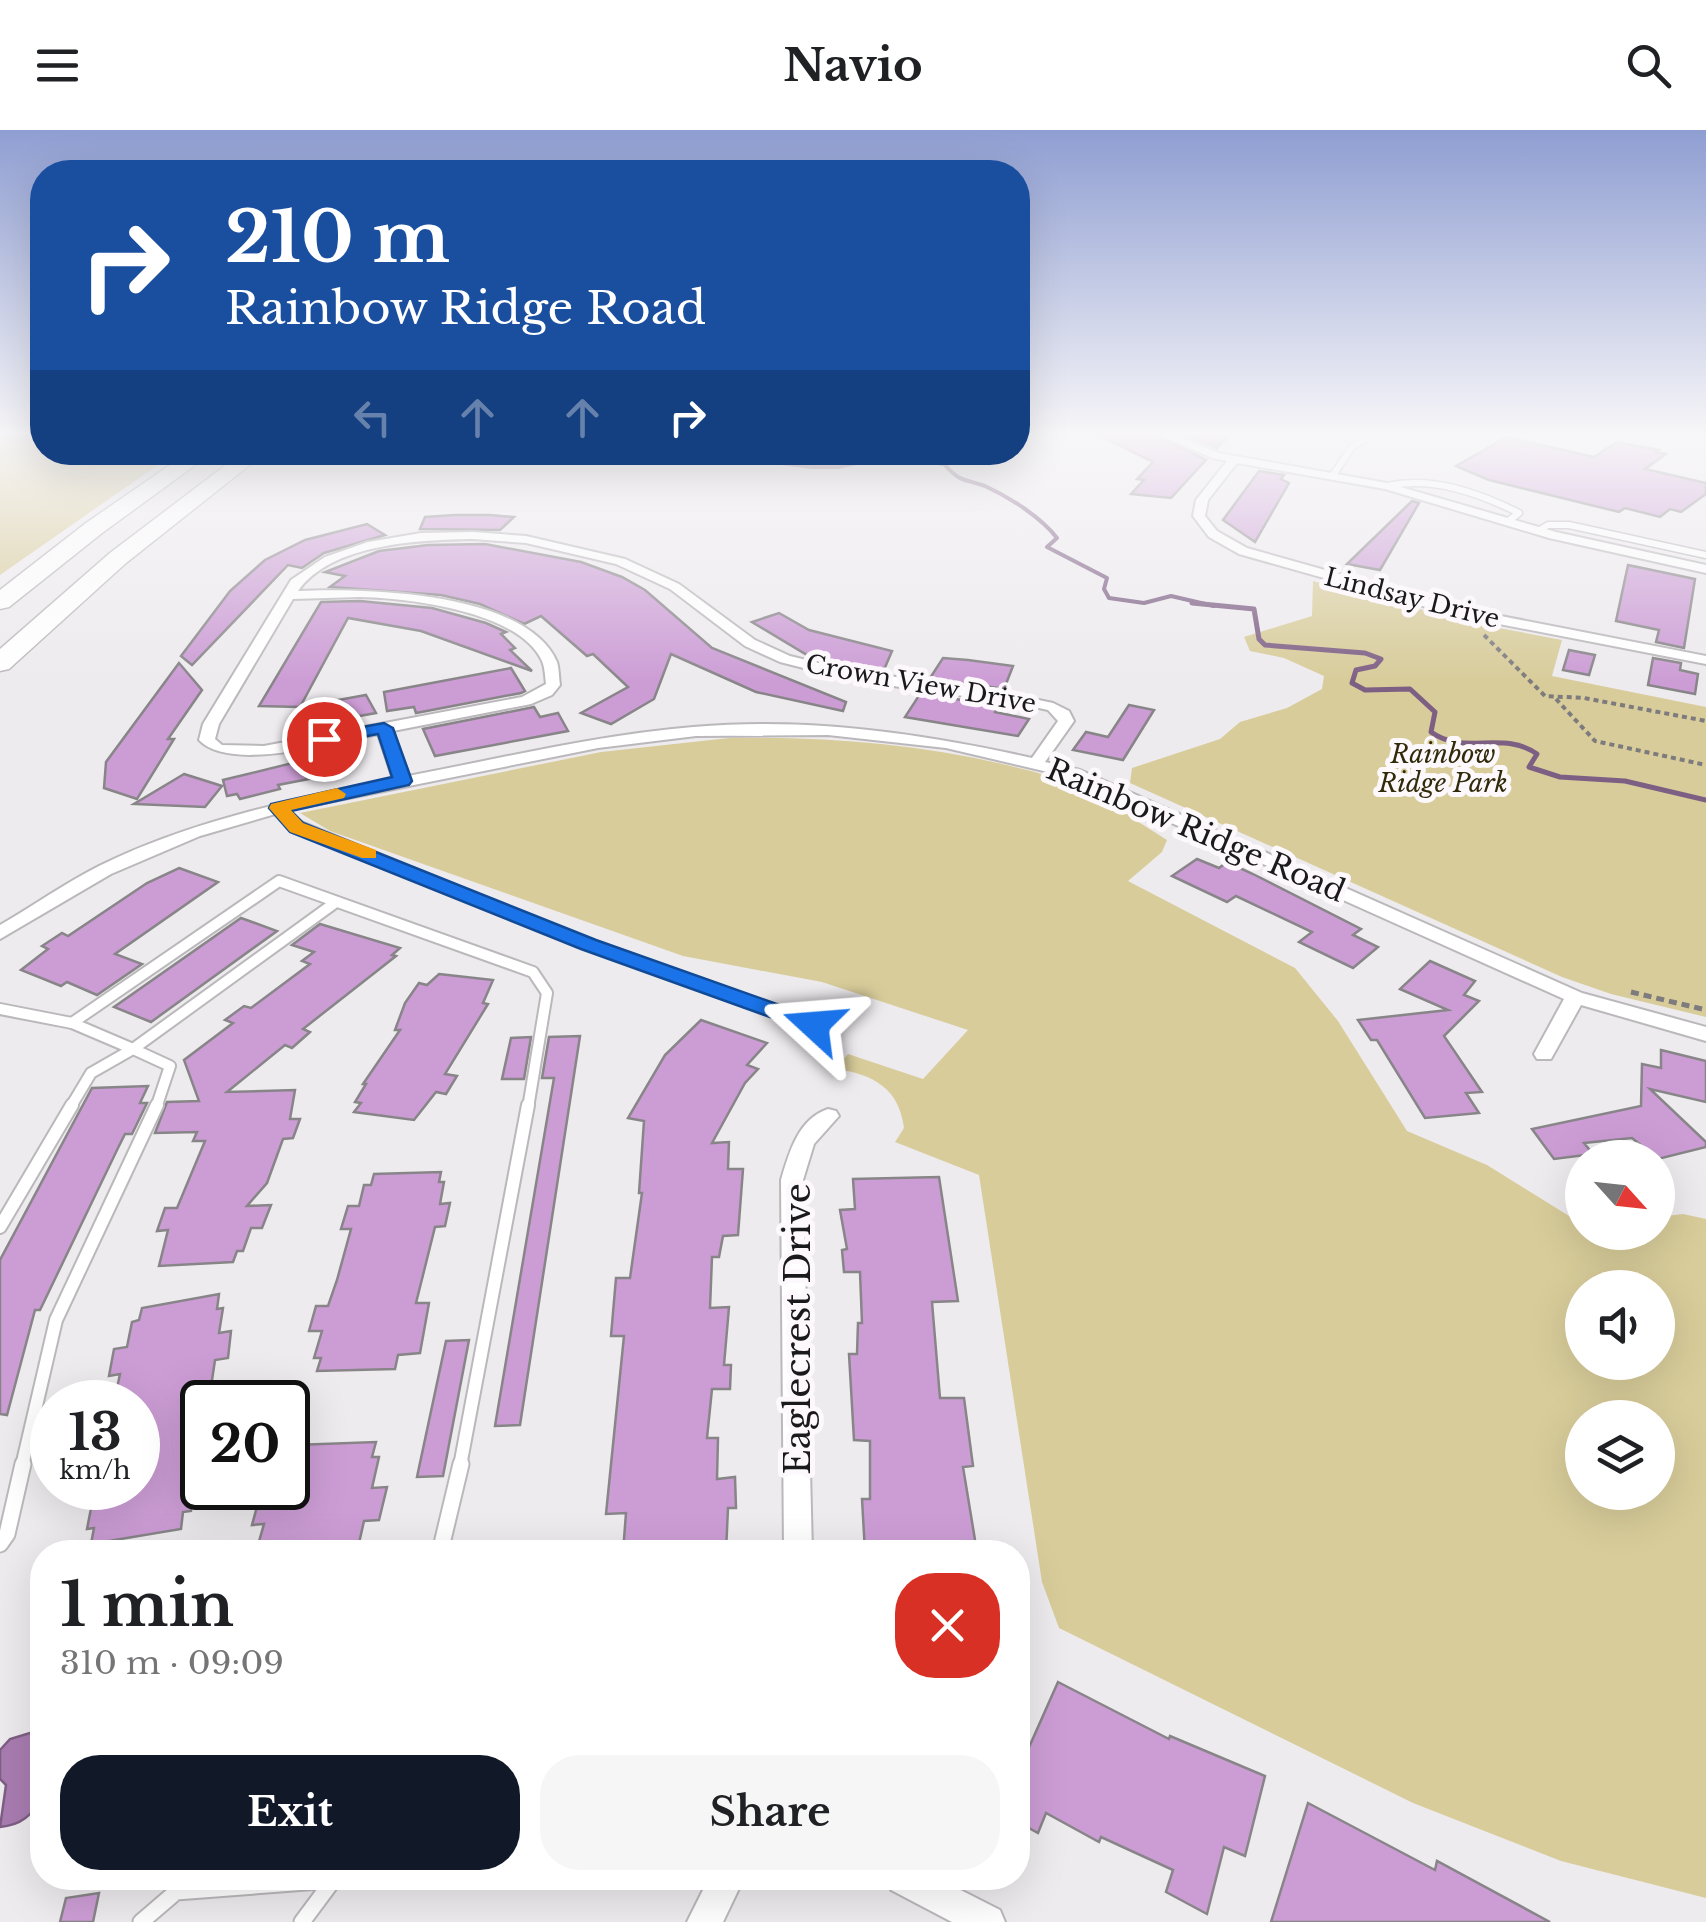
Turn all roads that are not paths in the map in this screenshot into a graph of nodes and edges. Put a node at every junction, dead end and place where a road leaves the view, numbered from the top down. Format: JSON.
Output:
{"nodes":[{"id":1,"x":113,"y":515,"type":"edge"},
{"id":2,"x":174,"y":515,"type":"edge"},
{"id":3,"x":1199,"y":515,"type":"edge"},
{"id":4,"x":1481,"y":515,"type":"edge"},
{"id":5,"x":1538,"y":530,"type":"junction"},
{"id":6,"x":1706,"y":555,"type":"edge"},
{"id":7,"x":1706,"y":569,"type":"edge"},
{"id":8,"x":290,"y":595,"type":"junction"},
{"id":9,"x":0,"y":602,"type":"edge"},
{"id":10,"x":1706,"y":660,"type":"edge"},
{"id":11,"x":0,"y":663,"type":"edge"},
{"id":12,"x":384,"y":728,"type":"junction"},
{"id":13,"x":1037,"y":762,"type":"junction"},
{"id":14,"x":402,"y":781,"type":"junction"},
{"id":15,"x":278,"y":808,"type":"junction"},
{"id":16,"x":336,"y":902,"type":"junction"},
{"id":17,"x":0,"y":933,"type":"edge"},
{"id":18,"x":1576,"y":997,"type":"junction"},
{"id":19,"x":0,"y":1009,"type":"edge"},
{"id":20,"x":72,"y":1022,"type":"junction"},
{"id":21,"x":814,"y":1025,"type":"dead end"},
{"id":22,"x":1706,"y":1034,"type":"edge"},
{"id":23,"x":133,"y":1050,"type":"junction"},
{"id":24,"x":1544,"y":1054,"type":"dead end"},
{"id":25,"x":828,"y":1116,"type":"dead end"},
{"id":26,"x":0,"y":1227,"type":"edge"},
{"id":27,"x":443,"y":1540,"type":"edge"},
{"id":28,"x":798,"y":1540,"type":"edge"},
{"id":29,"x":0,"y":1544,"type":"edge"},
{"id":30,"x":200,"y":1890,"type":"edge"},
{"id":31,"x":326,"y":1890,"type":"edge"},
{"id":32,"x":720,"y":1890,"type":"edge"},
{"id":33,"x":926,"y":1890,"type":"edge"},
{"id":34,"x":141,"y":1922,"type":"edge"},
{"id":35,"x":302,"y":1922,"type":"edge"},
{"id":36,"x":704,"y":1922,"type":"edge"},
{"id":37,"x":988,"y":1922,"type":"edge"}],
"edges":[{"from":1,"to":9,"type":"highway"},
{"from":2,"to":11,"type":"highway"},
{"from":3,"to":10,"type":"street","name":"Lindsay Drive"},
{"from":4,"to":5,"type":"street"},
{"from":5,"to":6,"type":"lane"},
{"from":5,"to":7,"type":"street"},
{"from":8,"to":12,"type":"street","name":"Crown View Drive"},
{"from":8,"to":12,"type":"street"},
{"from":8,"to":13,"type":"street","name":"Crown View Drive"},
{"from":12,"to":14,"type":"street"},
{"from":13,"to":14,"type":"street","name":"Rainbow Ridge Road"},
{"from":13,"to":18,"type":"street","name":"Rainbow Ridge Road"},
{"from":14,"to":15,"type":"street","name":"Rainbow Ridge Road"},
{"from":15,"to":17,"type":"street","name":"Rainbow Ridge Road"},
{"from":15,"to":21,"type":"lane"},
{"from":16,"to":20,"type":"lane"},
{"from":16,"to":23,"type":"lane"},
{"from":16,"to":27,"type":"lane"},
{"from":18,"to":22,"type":"street","name":"Rainbow Ridge Road"},
{"from":18,"to":24,"type":"street"},
{"from":19,"to":20,"type":"lane"},
{"from":20,"to":23,"type":"lane"},
{"from":23,"to":26,"type":"lane"},
{"from":23,"to":29,"type":"lane"},
{"from":25,"to":28,"type":"street","name":"Eaglecrest Drive"},
{"from":30,"to":34,"type":"lane"},
{"from":31,"to":35,"type":"lane"},
{"from":32,"to":36,"type":"street"},
{"from":33,"to":37,"type":"street"}]}
